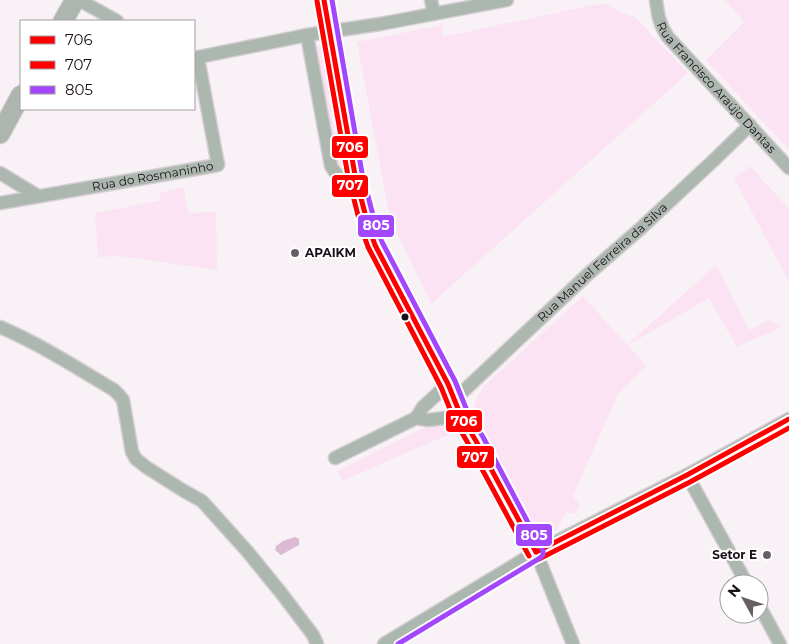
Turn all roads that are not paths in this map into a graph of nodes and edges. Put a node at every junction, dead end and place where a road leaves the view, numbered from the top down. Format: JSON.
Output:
{"nodes":[{"id":1,"x":75,"y":0,"type":"edge"},
{"id":2,"x":79,"y":0,"type":"edge"},
{"id":3,"x":324,"y":0,"type":"edge"},
{"id":4,"x":431,"y":0,"type":"edge"},
{"id":5,"x":508,"y":0,"type":"edge"},
{"id":6,"x":656,"y":0,"type":"edge"},
{"id":7,"x":434,"y":14,"type":"junction"},
{"id":8,"x":64,"y":20,"type":"edge"},
{"id":9,"x":115,"y":20,"type":"edge"},
{"id":10,"x":329,"y":32,"type":"junction"},
{"id":11,"x":307,"y":35,"type":"junction"},
{"id":12,"x":196,"y":58,"type":"edge"},
{"id":13,"x":20,"y":98,"type":"edge"},
{"id":14,"x":750,"y":125,"type":"junction"},
{"id":15,"x":0,"y":134,"type":"edge"},
{"id":16,"x":789,"y":168,"type":"edge"},
{"id":17,"x":0,"y":172,"type":"edge"},
{"id":18,"x":355,"y":175,"type":"junction"},
{"id":19,"x":38,"y":196,"type":"junction"},
{"id":20,"x":0,"y":203,"type":"edge"},
{"id":21,"x":0,"y":327,"type":"edge"},
{"id":22,"x":448,"y":384,"type":"junction"},
{"id":23,"x":454,"y":399,"type":"junction"},
{"id":24,"x":461,"y":416,"type":"junction"},
{"id":25,"x":416,"y":418,"type":"junction"},
{"id":26,"x":789,"y":420,"type":"edge"},
{"id":27,"x":335,"y":458,"type":"dead end"},
{"id":28,"x":687,"y":475,"type":"junction"},
{"id":29,"x":536,"y":552,"type":"junction"},
{"id":30,"x":741,"y":574,"type":"edge"},
{"id":31,"x":769,"y":624,"type":"edge"},
{"id":32,"x":317,"y":644,"type":"edge"},
{"id":33,"x":384,"y":644,"type":"edge"},
{"id":34,"x":573,"y":644,"type":"edge"},
{"id":35,"x":780,"y":644,"type":"edge"}],
"edges":[{"from":1,"to":8,"type":"street"},
{"from":2,"to":9,"type":"street"},
{"from":3,"to":10,"type":"street"},
{"from":4,"to":7,"type":"street"},
{"from":5,"to":7,"type":"street"},
{"from":6,"to":14,"type":"street","name":"Rua Francisco Araújo Dantas"},
{"from":7,"to":10,"type":"street"},
{"from":10,"to":11,"type":"street"},
{"from":10,"to":18,"type":"street"},
{"from":11,"to":12,"type":"street"},
{"from":11,"to":18,"type":"street"},
{"from":12,"to":19,"type":"street","name":"Rua do Rosmaninho"},
{"from":13,"to":15,"type":"street"},
{"from":14,"to":16,"type":"street","name":"Rua Francisco Araújo Dantas"},
{"from":14,"to":23,"type":"street","name":"Rua Manuel Ferreira da Silva"},
{"from":17,"to":19,"type":"street"},
{"from":18,"to":22,"type":"street"},
{"from":19,"to":20,"type":"street","name":"Rua do Rosmaninho"},
{"from":21,"to":32,"type":"street"},
{"from":22,"to":23,"type":"street"},
{"from":22,"to":25,"type":"street"},
{"from":23,"to":24,"type":"street"},
{"from":24,"to":25,"type":"street"},
{"from":24,"to":29,"type":"street"},
{"from":25,"to":27,"type":"street"},
{"from":26,"to":28,"type":"street"},
{"from":28,"to":29,"type":"street"},
{"from":28,"to":30,"type":"street"},
{"from":29,"to":33,"type":"street"},
{"from":29,"to":34,"type":"street"},
{"from":31,"to":35,"type":"street"}]}
